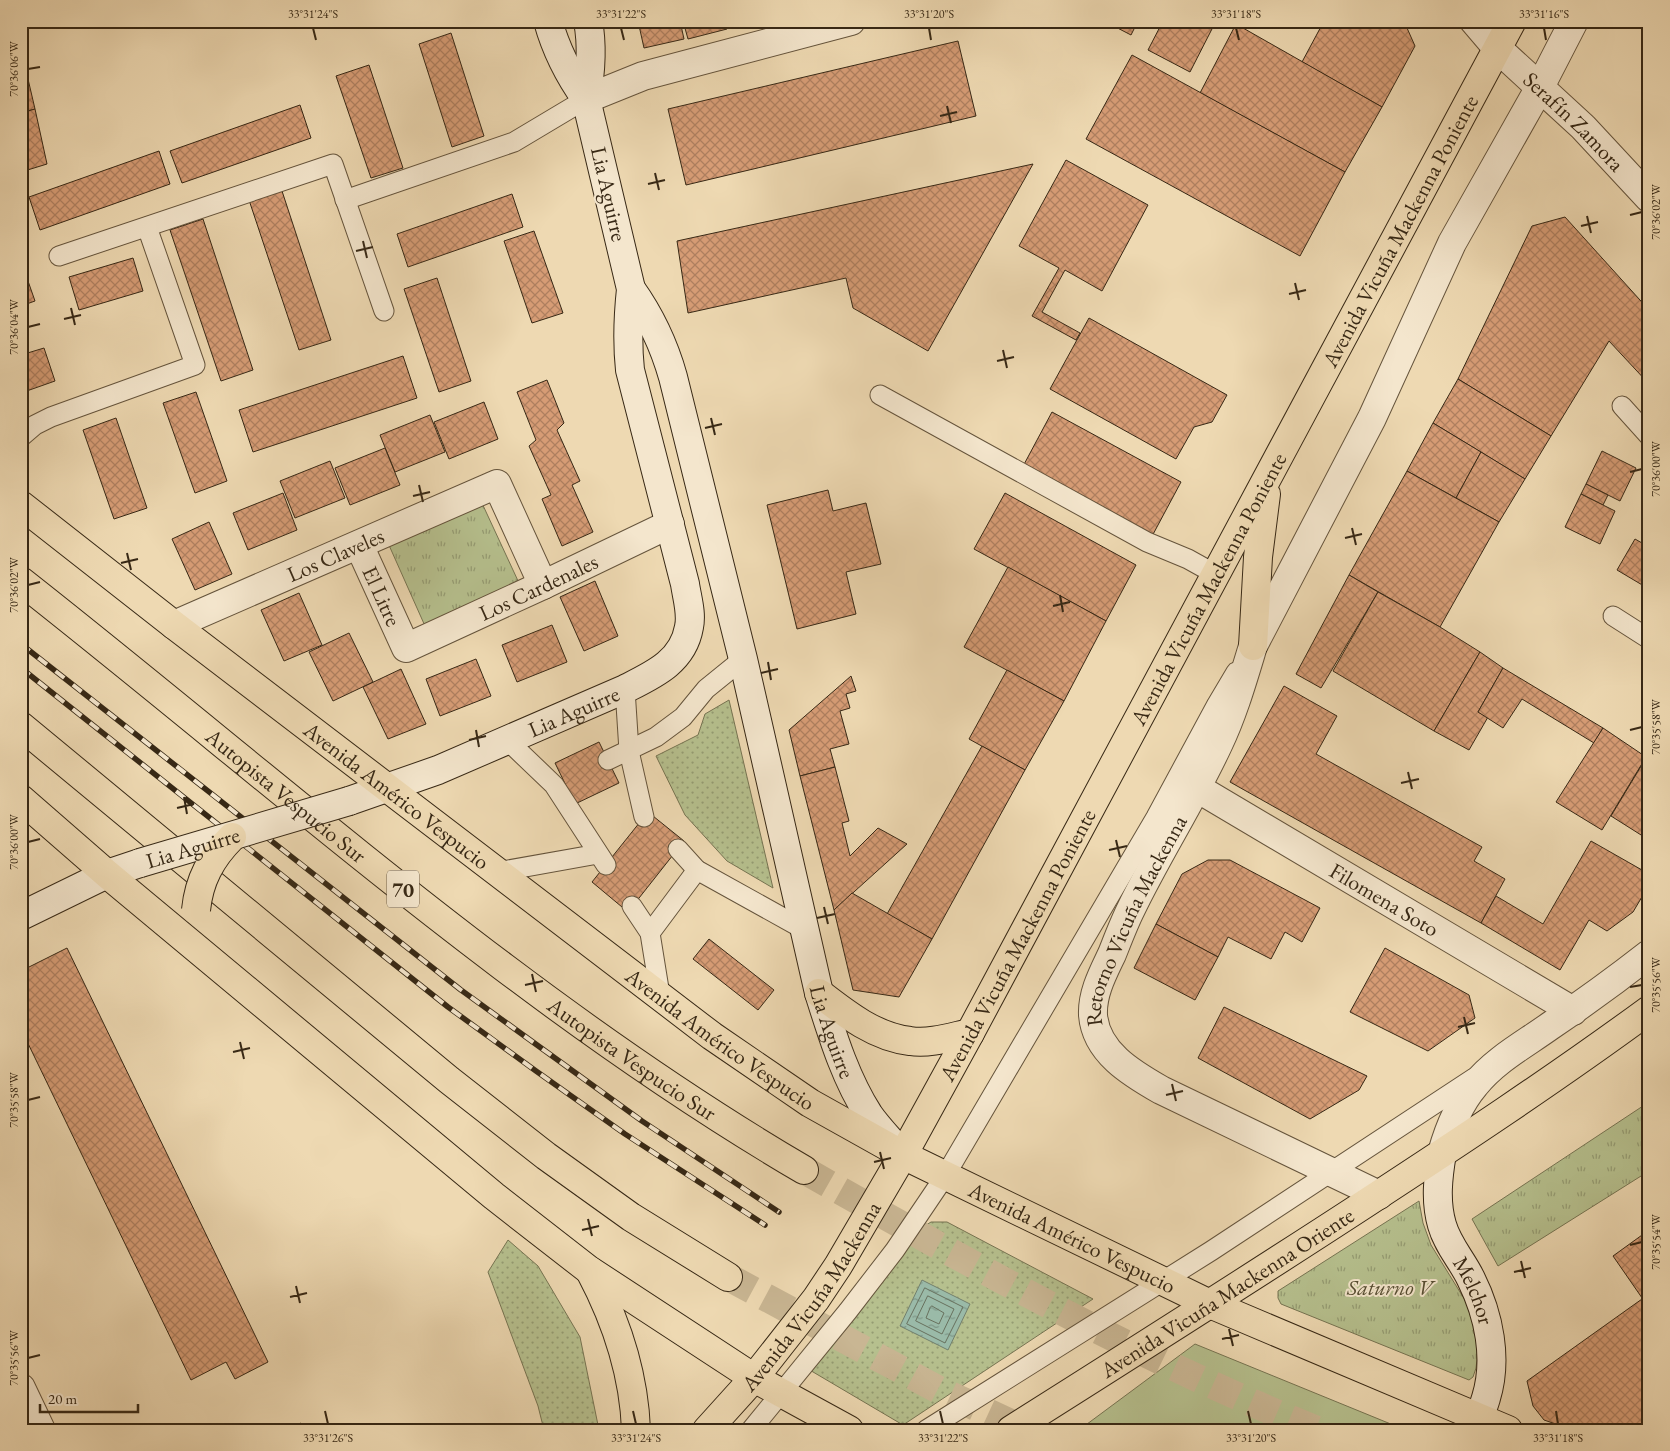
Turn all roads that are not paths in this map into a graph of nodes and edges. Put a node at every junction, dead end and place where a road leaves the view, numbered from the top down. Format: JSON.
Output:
{"nodes":[{"id":1,"x":548,"y":21,"type":"edge"},
{"id":2,"x":588,"y":21,"type":"edge"},
{"id":3,"x":851,"y":21,"type":"edge"},
{"id":4,"x":1474,"y":21,"type":"edge"},
{"id":5,"x":1512,"y":21,"type":"edge"},
{"id":6,"x":1574,"y":21,"type":"edge"},
{"id":7,"x":1497,"y":48,"type":"junction"},
{"id":8,"x":1540,"y":87,"type":"junction"},
{"id":9,"x":586,"y":98,"type":"junction"},
{"id":10,"x":1649,"y":198,"type":"edge"},
{"id":11,"x":345,"y":200,"type":"junction"},
{"id":12,"x":147,"y":227,"type":"junction"},
{"id":13,"x":59,"y":256,"type":"dead end"},
{"id":14,"x":631,"y":289,"type":"junction"},
{"id":15,"x":384,"y":311,"type":"dead end"},
{"id":16,"x":880,"y":395,"type":"dead end"},
{"id":17,"x":1622,"y":406,"type":"dead end"},
{"id":18,"x":1649,"y":436,"type":"edge"},
{"id":19,"x":21,"y":437,"type":"edge"},
{"id":20,"x":1269,"y":475,"type":"junction"},
{"id":21,"x":21,"y":505,"type":"edge"},
{"id":22,"x":670,"y":524,"type":"junction"},
{"id":23,"x":359,"y":545,"type":"junction"},
{"id":24,"x":1215,"y":574,"type":"junction"},
{"id":25,"x":21,"y":581,"type":"edge"},
{"id":26,"x":543,"y":585,"type":"junction"},
{"id":27,"x":1613,"y":616,"type":"dead end"},
{"id":28,"x":174,"y":625,"type":"junction"},
{"id":29,"x":1649,"y":639,"type":"edge"},
{"id":30,"x":1253,"y":646,"type":"junction"},
{"id":31,"x":406,"y":648,"type":"joint"},
{"id":32,"x":743,"y":659,"type":"junction"},
{"id":33,"x":625,"y":689,"type":"junction"},
{"id":34,"x":21,"y":726,"type":"edge"},
{"id":35,"x":506,"y":739,"type":"junction"},
{"id":36,"x":628,"y":751,"type":"junction"},
{"id":37,"x":608,"y":760,"type":"dead end"},
{"id":38,"x":389,"y":788,"type":"junction"},
{"id":39,"x":1197,"y":788,"type":"junction"},
{"id":40,"x":21,"y":799,"type":"edge"},
{"id":41,"x":644,"y":817,"type":"dead end"},
{"id":42,"x":232,"y":837,"type":"junction"},
{"id":43,"x":678,"y":849,"type":"dead end"},
{"id":44,"x":697,"y":870,"type":"junction"},
{"id":45,"x":497,"y":872,"type":"junction"},
{"id":46,"x":107,"y":874,"type":"junction"},
{"id":47,"x":632,"y":906,"type":"dead end"},
{"id":48,"x":21,"y":916,"type":"edge"},
{"id":49,"x":805,"y":930,"type":"junction"},
{"id":50,"x":650,"y":933,"type":"junction"},
{"id":51,"x":197,"y":948,"type":"junction"},
{"id":52,"x":1649,"y":954,"type":"edge"},
{"id":53,"x":819,"y":993,"type":"junction"},
{"id":54,"x":660,"y":995,"type":"junction"},
{"id":55,"x":1649,"y":1010,"type":"edge"},
{"id":56,"x":1573,"y":1011,"type":"junction"},
{"id":57,"x":970,"y":1033,"type":"junction"},
{"id":58,"x":1497,"y":1063,"type":"junction"},
{"id":59,"x":1442,"y":1153,"type":"junction"},
{"id":60,"x":903,"y":1155,"type":"junction"},
{"id":61,"x":804,"y":1170,"type":"tunnel mouth"},
{"id":62,"x":1330,"y":1171,"type":"junction"},
{"id":63,"x":945,"y":1176,"type":"junction"},
{"id":64,"x":1379,"y":1195,"type":"junction"},
{"id":65,"x":589,"y":1270,"type":"junction"},
{"id":66,"x":728,"y":1277,"type":"tunnel mouth"},
{"id":67,"x":1162,"y":1282,"type":"junction"},
{"id":68,"x":1210,"y":1304,"type":"junction"},
{"id":69,"x":754,"y":1378,"type":"junction"},
{"id":70,"x":21,"y":1388,"type":"edge"},
{"id":71,"x":782,"y":1393,"type":"junction"},
{"id":72,"x":1476,"y":1424,"type":"edge"},
{"id":73,"x":42,"y":1430,"type":"edge"},
{"id":74,"x":636,"y":1430,"type":"edge"},
{"id":75,"x":707,"y":1430,"type":"edge"},
{"id":76,"x":751,"y":1430,"type":"edge"},
{"id":77,"x":849,"y":1430,"type":"edge"},
{"id":78,"x":926,"y":1430,"type":"edge"},
{"id":79,"x":1011,"y":1430,"type":"edge"},
{"id":80,"x":1508,"y":1430,"type":"edge"}],
"edges":[{"from":1,"to":9,"type":"street","name":"Lia Aguirre"},
{"from":2,"to":9,"type":"street","name":"Lia Aguirre"},
{"from":3,"to":9,"type":"street"},
{"from":4,"to":7,"type":"street","name":"Serafín Zamora"},
{"from":5,"to":7,"type":"main road","name":"Avenida Vicuña Mackenna Poniente"},
{"from":6,"to":8,"type":"street"},
{"from":7,"to":8,"type":"street","name":"Serafín Zamora"},
{"from":7,"to":20,"type":"main road","name":"Avenida Vicuña Mackenna Poniente"},
{"from":8,"to":10,"type":"street","name":"Serafín Zamora"},
{"from":8,"to":30,"type":"street"},
{"from":9,"to":11,"type":"lane"},
{"from":9,"to":14,"type":"street","name":"Lia Aguirre"},
{"from":11,"to":12,"type":"lane"},
{"from":11,"to":15,"type":"lane"},
{"from":12,"to":13,"type":"lane"},
{"from":12,"to":19,"type":"lane"},
{"from":14,"to":22,"type":"street","name":"Lia Aguirre"},
{"from":14,"to":32,"type":"street","name":"Lia Aguirre"},
{"from":16,"to":24,"type":"lane"},
{"from":17,"to":18,"type":"lane"},
{"from":20,"to":24,"type":"main road","name":"Avenida Vicuña Mackenna Poniente"},
{"from":20,"to":30,"type":"main road"},
{"from":21,"to":28,"type":"main road","name":"Avenida Américo Vespucio"},
{"from":22,"to":26,"type":"street","name":"Los Cardenales"},
{"from":22,"to":33,"type":"street","name":"Lia Aguirre"},
{"from":23,"to":26,"type":"street","name":"Los Claveles"},
{"from":23,"to":28,"type":"street","name":"Los Claveles"},
{"from":23,"to":31,"type":"street","name":"El Litre"},
{"from":24,"to":57,"type":"main road","name":"Avenida Vicuña Mackenna Poniente"},
{"from":25,"to":61,"type":"main road","name":"Autopista Vespucio Sur","number":"70"},
{"from":26,"to":31,"type":"street","name":"Los Cardenales"},
{"from":27,"to":29,"type":"lane"},
{"from":28,"to":38,"type":"main road","name":"Avenida Américo Vespucio"},
{"from":30,"to":39,"type":"street","name":"Retorno Vicuña Mackenna"},
{"from":30,"to":63,"type":"lane"},
{"from":32,"to":36,"type":"lane"},
{"from":32,"to":49,"type":"street","name":"Lia Aguirre"},
{"from":33,"to":35,"type":"street","name":"Lia Aguirre"},
{"from":33,"to":36,"type":"lane"},
{"from":34,"to":66,"type":"main road"},
{"from":35,"to":38,"type":"street","name":"Lia Aguirre"},
{"from":35,"to":45,"type":"lane"},
{"from":36,"to":37,"type":"lane"},
{"from":36,"to":41,"type":"lane"},
{"from":38,"to":42,"type":"street","name":"Lia Aguirre","bridge":true},
{"from":38,"to":45,"type":"main road","name":"Avenida Américo Vespucio"},
{"from":39,"to":56,"type":"street","name":"Filomena Soto"},
{"from":39,"to":62,"type":"street","name":"Retorno Vicuña Mackenna"},
{"from":40,"to":46,"type":"main road"},
{"from":42,"to":46,"type":"street","name":"Lia Aguirre","bridge":true},
{"from":42,"to":51,"type":"main road","bridge":true},
{"from":43,"to":44,"type":"lane"},
{"from":44,"to":49,"type":"lane"},
{"from":44,"to":50,"type":"lane"},
{"from":45,"to":54,"type":"main road","name":"Avenida Américo Vespucio"},
{"from":46,"to":48,"type":"street","name":"Lia Aguirre"},
{"from":46,"to":51,"type":"main road"},
{"from":47,"to":50,"type":"lane"},
{"from":49,"to":53,"type":"street","name":"Lia Aguirre"},
{"from":50,"to":54,"type":"lane"},
{"from":51,"to":65,"type":"main road"},
{"from":52,"to":56,"type":"street"},
{"from":53,"to":57,"type":"main road"},
{"from":53,"to":60,"type":"street","name":"Lia Aguirre"},
{"from":54,"to":60,"type":"main road","name":"Avenida Américo Vespucio"},
{"from":55,"to":59,"type":"main road","name":"Avenida Vicuña Mackenna Oriente"},
{"from":56,"to":58,"type":"street"},
{"from":57,"to":60,"type":"main road","name":"Avenida Vicuña Mackenna Poniente"},
{"from":58,"to":59,"type":"street"},
{"from":58,"to":62,"type":"lane"},
{"from":59,"to":64,"type":"main road","name":"Avenida Vicuña Mackenna Oriente"},
{"from":59,"to":72,"type":"street","name":"Melchor"},
{"from":60,"to":63,"type":"main road","name":"Avenida Américo Vespucio"},
{"from":60,"to":69,"type":"main road","name":"Avenida Vicuña Mackenna"},
{"from":62,"to":64,"type":"street","name":"Retorno Vicuña Mackenna"},
{"from":62,"to":67,"type":"lane"},
{"from":63,"to":67,"type":"main road","name":"Avenida Américo Vespucio"},
{"from":63,"to":71,"type":"lane"},
{"from":64,"to":68,"type":"main road","name":"Avenida Vicuña Mackenna Oriente"},
{"from":65,"to":69,"type":"main road"},
{"from":65,"to":74,"type":"main road"},
{"from":67,"to":68,"type":"main road","name":"Avenida Américo Vespucio"},
{"from":67,"to":78,"type":"lane"},
{"from":68,"to":72,"type":"main road","name":"Avenida Américo Vespucio"},
{"from":68,"to":79,"type":"main road","name":"Avenida Vicuña Mackenna Oriente"},
{"from":69,"to":71,"type":"main road"},
{"from":69,"to":75,"type":"main road","name":"Avenida Vicuña Mackenna"},
{"from":70,"to":73,"type":"street"},
{"from":71,"to":76,"type":"lane"},
{"from":71,"to":77,"type":"main road"},
{"from":72,"to":80,"type":"main road","name":"Avenida Américo Vespucio"}]}
